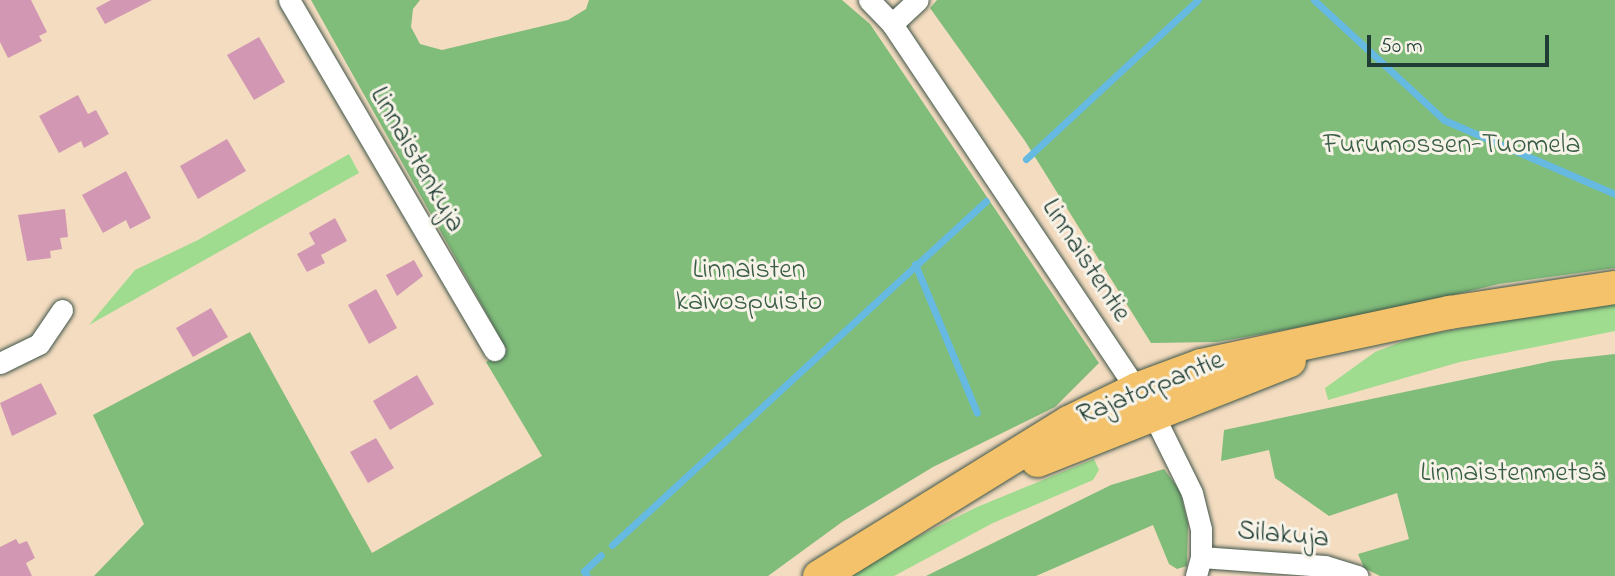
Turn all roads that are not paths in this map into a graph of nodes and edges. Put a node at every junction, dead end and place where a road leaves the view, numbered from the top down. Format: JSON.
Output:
{"nodes":[{"id":1,"x":289,"y":0,"type":"edge"},
{"id":2,"x":869,"y":0,"type":"edge"},
{"id":3,"x":918,"y":0,"type":"edge"},
{"id":4,"x":892,"y":24,"type":"junction"},
{"id":5,"x":1615,"y":287,"type":"edge"},
{"id":6,"x":62,"y":310,"type":"dead end"},
{"id":7,"x":494,"y":350,"type":"dead end"},
{"id":8,"x":0,"y":363,"type":"edge"},
{"id":9,"x":1144,"y":400,"type":"junction"},
{"id":10,"x":1199,"y":567,"type":"edge"},
{"id":11,"x":819,"y":576,"type":"edge"},
{"id":12,"x":1357,"y":576,"type":"edge"}],
"edges":[{"from":1,"to":7,"type":"street","name":"Linnaistenkuja"},
{"from":2,"to":4,"type":"street","name":"Linnaistentie"},
{"from":3,"to":4,"type":"street"},
{"from":4,"to":9,"type":"street","name":"Linnaistentie"},
{"from":5,"to":9,"type":"main road","name":"Rajatorpantie"},
{"from":6,"to":8,"type":"street"},
{"from":9,"to":10,"type":"street","name":"Linnaistentie"},
{"from":9,"to":11,"type":"main road","name":"Rajatorpantie"},
{"from":10,"to":12,"type":"street","name":"Silakuja"}]}
